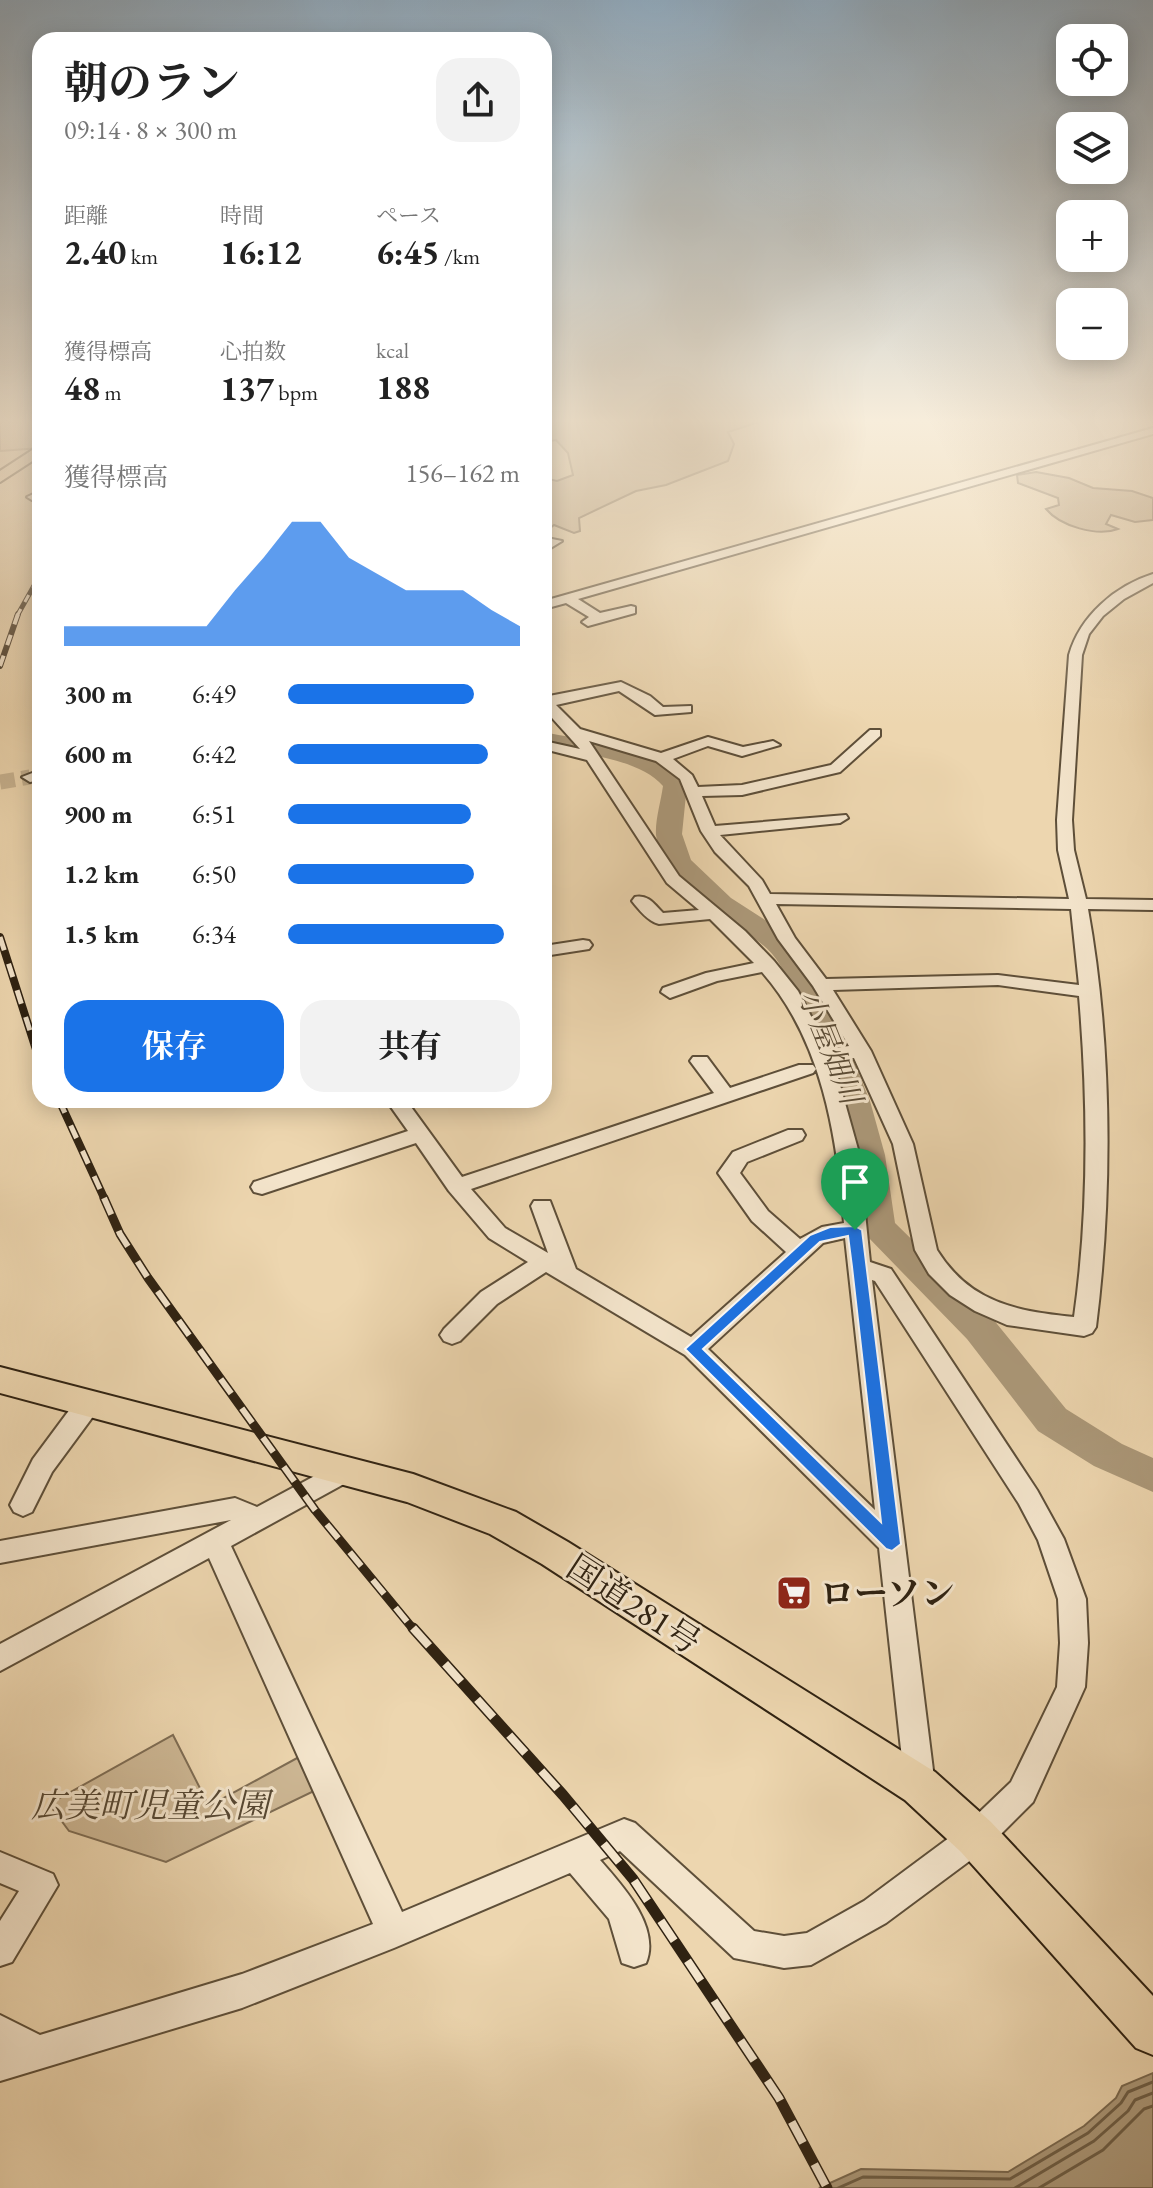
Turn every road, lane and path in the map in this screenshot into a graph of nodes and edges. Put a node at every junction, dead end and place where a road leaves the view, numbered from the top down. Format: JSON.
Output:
{"nodes":[{"id":1,"x":835,"y":522,"type":"edge"},
{"id":2,"x":556,"y":541,"type":"dead end"},
{"id":3,"x":552,"y":543,"type":"edge"},
{"id":4,"x":1153,"y":578,"type":"edge"},
{"id":5,"x":552,"y":593,"type":"edge"},
{"id":6,"x":574,"y":597,"type":"junction"},
{"id":7,"x":552,"y":603,"type":"edge"},
{"id":8,"x":631,"y":610,"type":"dead end"},
{"id":9,"x":660,"y":695,"type":"dead end"},
{"id":10,"x":645,"y":699,"type":"junction"},
{"id":11,"x":552,"y":700,"type":"edge"},
{"id":12,"x":552,"y":709,"type":"edge"},
{"id":13,"x":686,"y":709,"type":"dead end"},
{"id":14,"x":615,"y":724,"type":"dead end"},
{"id":15,"x":875,"y":733,"type":"dead end"},
{"id":16,"x":577,"y":734,"type":"junction"},
{"id":17,"x":621,"y":744,"type":"junction"},
{"id":18,"x":773,"y":745,"type":"dead end"},
{"id":19,"x":552,"y":747,"type":"edge"},
{"id":20,"x":591,"y":755,"type":"junction"},
{"id":21,"x":661,"y":758,"type":"junction"},
{"id":22,"x":691,"y":792,"type":"junction"},
{"id":23,"x":840,"y":818,"type":"dead end"},
{"id":24,"x":709,"y":831,"type":"junction"},
{"id":25,"x":766,"y":899,"type":"junction"},
{"id":26,"x":641,"y":901,"type":"dead end"},
{"id":27,"x":1153,"y":905,"type":"edge"},
{"id":28,"x":1079,"y":906,"type":"junction"},
{"id":29,"x":713,"y":914,"type":"junction"},
{"id":30,"x":583,"y":945,"type":"dead end"},
{"id":31,"x":552,"y":950,"type":"edge"},
{"id":32,"x":768,"y":965,"type":"junction"},
{"id":33,"x":821,"y":985,"type":"junction"},
{"id":34,"x":670,"y":992,"type":"dead end"},
{"id":35,"x":1089,"y":992,"type":"junction"},
{"id":36,"x":858,"y":1051,"type":"junction"},
{"id":37,"x":819,"y":1059,"type":"junction"},
{"id":38,"x":700,"y":1061,"type":"dead end"},
{"id":39,"x":726,"y":1096,"type":"junction"},
{"id":40,"x":402,"y":1108,"type":"edge"},
{"id":41,"x":421,"y":1134,"type":"junction"},
{"id":42,"x":795,"y":1135,"type":"dead end"},
{"id":43,"x":457,"y":1186,"type":"junction"},
{"id":44,"x":262,"y":1187,"type":"dead end"},
{"id":45,"x":542,"y":1206,"type":"dead end"},
{"id":46,"x":855,"y":1230,"type":"junction"},
{"id":47,"x":800,"y":1252,"type":"junction"},
{"id":48,"x":546,"y":1261,"type":"junction"},
{"id":49,"x":860,"y":1267,"type":"junction"},
{"id":50,"x":566,"y":1273,"type":"junction"},
{"id":51,"x":452,"y":1335,"type":"dead end"},
{"id":52,"x":693,"y":1349,"type":"junction"},
{"id":53,"x":0,"y":1380,"type":"edge"},
{"id":54,"x":88,"y":1404,"type":"junction"},
{"id":55,"x":344,"y":1472,"type":"junction"},
{"id":56,"x":23,"y":1505,"type":"dead end"},
{"id":57,"x":257,"y":1518,"type":"junction"},
{"id":58,"x":215,"y":1541,"type":"junction"},
{"id":59,"x":892,"y":1544,"type":"junction"},
{"id":60,"x":0,"y":1552,"type":"edge"},
{"id":61,"x":0,"y":1658,"type":"edge"},
{"id":62,"x":920,"y":1786,"type":"junction"},
{"id":63,"x":985,"y":1846,"type":"junction"},
{"id":64,"x":575,"y":1854,"type":"junction"},
{"id":65,"x":0,"y":1867,"type":"edge"},
{"id":66,"x":394,"y":1932,"type":"junction"},
{"id":67,"x":0,"y":1950,"type":"edge"},
{"id":68,"x":634,"y":1951,"type":"dead end"},
{"id":69,"x":1153,"y":2031,"type":"edge"},
{"id":70,"x":0,"y":2032,"type":"edge"},
{"id":71,"x":37,"y":2052,"type":"junction"},
{"id":72,"x":0,"y":2064,"type":"edge"}],
"edges":[{"from":1,"to":6,"type":"street"},
{"from":2,"to":3,"type":"street"},
{"from":4,"to":28,"type":"street"},
{"from":5,"to":6,"type":"street"},
{"from":6,"to":7,"type":"street"},
{"from":6,"to":8,"type":"street"},
{"from":9,"to":10,"type":"street"},
{"from":10,"to":11,"type":"street"},
{"from":10,"to":13,"type":"street"},
{"from":12,"to":16,"type":"street"},
{"from":14,"to":17,"type":"street"},
{"from":15,"to":22,"type":"street"},
{"from":16,"to":17,"type":"street"},
{"from":16,"to":20,"type":"street"},
{"from":17,"to":21,"type":"street"},
{"from":18,"to":21,"type":"street"},
{"from":19,"to":20,"type":"street"},
{"from":20,"to":29,"type":"street"},
{"from":21,"to":22,"type":"street"},
{"from":22,"to":24,"type":"street"},
{"from":23,"to":24,"type":"street"},
{"from":24,"to":25,"type":"street"},
{"from":25,"to":28,"type":"street"},
{"from":25,"to":33,"type":"street"},
{"from":26,"to":29,"type":"street"},
{"from":27,"to":28,"type":"street"},
{"from":28,"to":35,"type":"street"},
{"from":29,"to":32,"type":"street"},
{"from":30,"to":31,"type":"street"},
{"from":32,"to":34,"type":"street"},
{"from":32,"to":37,"type":"street"},
{"from":33,"to":35,"type":"street"},
{"from":33,"to":36,"type":"street"},
{"from":35,"to":36,"type":"street"},
{"from":36,"to":37,"type":"street"},
{"from":37,"to":39,"type":"street"},
{"from":37,"to":46,"type":"street"},
{"from":38,"to":39,"type":"street"},
{"from":39,"to":43,"type":"street"},
{"from":40,"to":41,"type":"street"},
{"from":41,"to":43,"type":"street"},
{"from":41,"to":44,"type":"street"},
{"from":42,"to":47,"type":"street"},
{"from":43,"to":48,"type":"street"},
{"from":45,"to":50,"type":"street"},
{"from":46,"to":47,"type":"street"},
{"from":46,"to":49,"type":"street"},
{"from":47,"to":52,"type":"street"},
{"from":48,"to":50,"type":"street"},
{"from":48,"to":51,"type":"street"},
{"from":49,"to":59,"type":"street"},
{"from":49,"to":63,"type":"street"},
{"from":50,"to":52,"type":"street"},
{"from":52,"to":59,"type":"street"},
{"from":53,"to":54,"type":"highway","name":"国道281号"},
{"from":54,"to":55,"type":"highway","name":"国道281号"},
{"from":54,"to":56,"type":"street"},
{"from":55,"to":57,"type":"street"},
{"from":55,"to":62,"type":"highway","name":"国道281号"},
{"from":57,"to":58,"type":"street"},
{"from":57,"to":60,"type":"street"},
{"from":58,"to":61,"type":"street"},
{"from":58,"to":66,"type":"street"},
{"from":59,"to":62,"type":"street"},
{"from":62,"to":63,"type":"highway","name":"国道281号"},
{"from":63,"to":64,"type":"street"},
{"from":63,"to":69,"type":"highway","name":"国道281号"},
{"from":64,"to":66,"type":"street"},
{"from":64,"to":68,"type":"street"},
{"from":65,"to":67,"type":"street"},
{"from":66,"to":71,"type":"street"},
{"from":70,"to":71,"type":"street"},
{"from":71,"to":72,"type":"street"}]}
